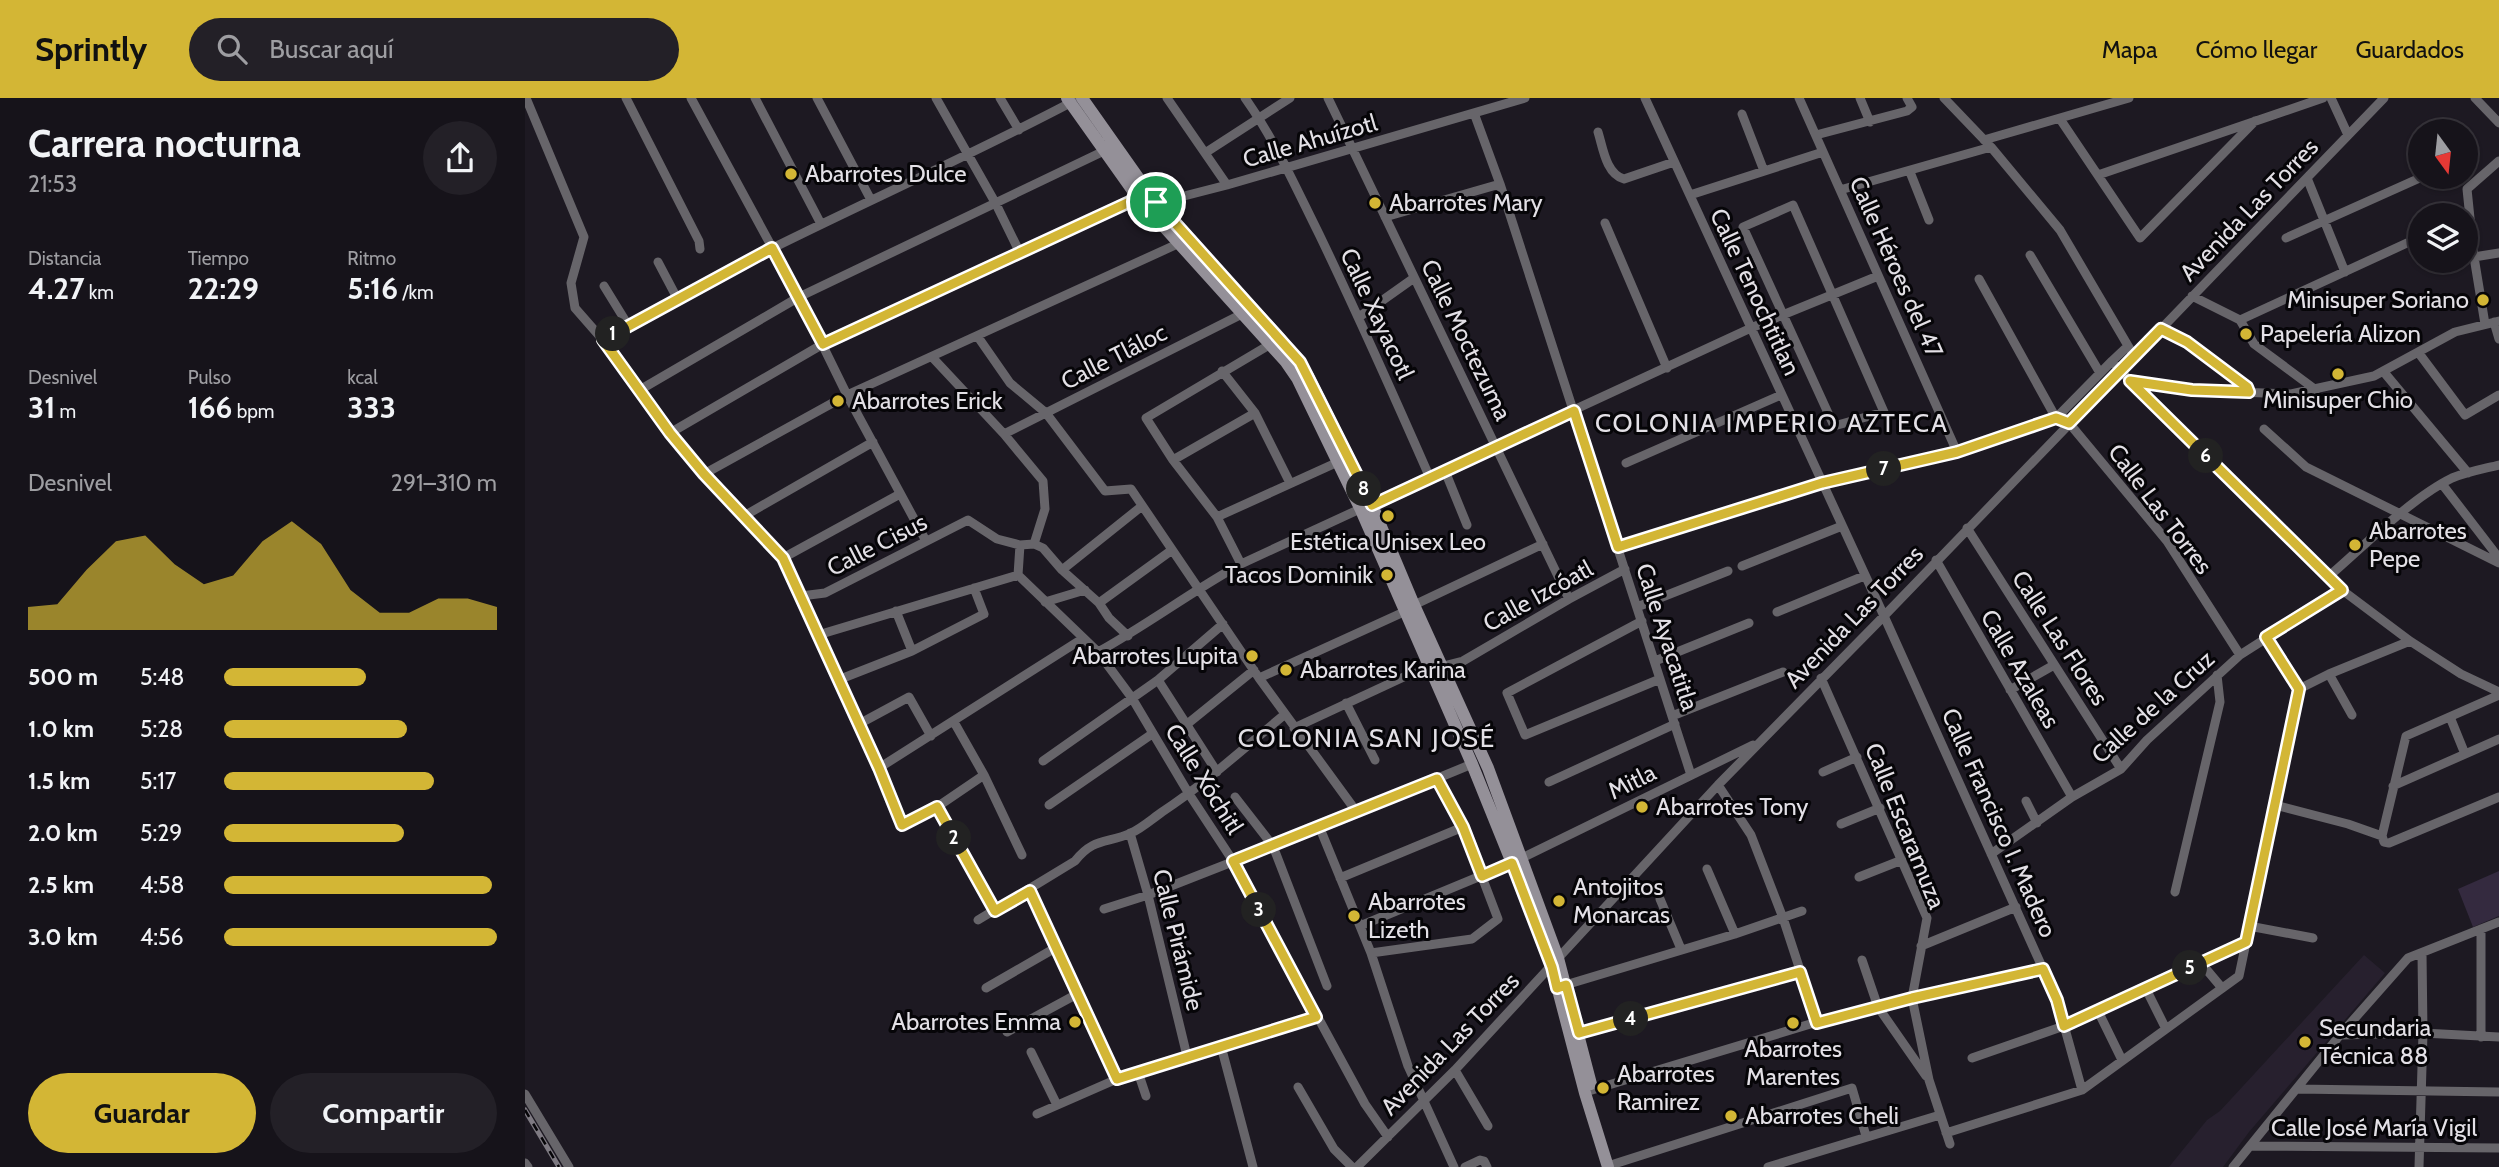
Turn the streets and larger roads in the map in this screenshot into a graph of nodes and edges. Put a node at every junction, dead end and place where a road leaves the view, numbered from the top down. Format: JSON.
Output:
{"nodes":[{"id":1,"x":526,"y":98,"type":"edge"},
{"id":2,"x":626,"y":98,"type":"edge"},
{"id":3,"x":691,"y":98,"type":"edge"},
{"id":4,"x":755,"y":98,"type":"edge"},
{"id":5,"x":817,"y":98,"type":"edge"},
{"id":6,"x":936,"y":98,"type":"edge"},
{"id":7,"x":1000,"y":98,"type":"edge"},
{"id":8,"x":1167,"y":98,"type":"edge"},
{"id":9,"x":1245,"y":98,"type":"edge"},
{"id":10,"x":1290,"y":98,"type":"edge"},
{"id":11,"x":1328,"y":98,"type":"edge"},
{"id":12,"x":1525,"y":98,"type":"edge"},
{"id":13,"x":1645,"y":98,"type":"edge"},
{"id":14,"x":1799,"y":98,"type":"edge"},
{"id":15,"x":1860,"y":98,"type":"edge"},
{"id":16,"x":1907,"y":98,"type":"edge"},
{"id":17,"x":1944,"y":98,"type":"edge"},
{"id":18,"x":2129,"y":98,"type":"edge"},
{"id":19,"x":2323,"y":98,"type":"edge"},
{"id":20,"x":2331,"y":98,"type":"edge"},
{"id":21,"x":2384,"y":98,"type":"edge"},
{"id":22,"x":2475,"y":98,"type":"edge"},
{"id":23,"x":1073,"y":99,"type":"edge"},
{"id":24,"x":1474,"y":113,"type":"junction"},
{"id":25,"x":1742,"y":114,"type":"dead end"},
{"id":26,"x":1259,"y":118,"type":"junction"},
{"id":27,"x":2060,"y":119,"type":"junction"},
{"id":28,"x":2255,"y":121,"type":"junction"},
{"id":29,"x":1870,"y":122,"type":"junction"},
{"id":30,"x":2499,"y":123,"type":"edge"},
{"id":31,"x":1019,"y":130,"type":"junction"},
{"id":32,"x":1598,"y":132,"type":"dead end"},
{"id":33,"x":1816,"y":135,"type":"junction"},
{"id":34,"x":2348,"y":135,"type":"junction"},
{"id":35,"x":1988,"y":144,"type":"junction"},
{"id":36,"x":1352,"y":149,"type":"junction"},
{"id":37,"x":1104,"y":151,"type":"junction"},
{"id":38,"x":1823,"y":152,"type":"junction"},
{"id":39,"x":1205,"y":153,"type":"junction"},
{"id":40,"x":968,"y":154,"type":"junction"},
{"id":41,"x":2499,"y":161,"type":"edge"},
{"id":42,"x":1674,"y":162,"type":"junction"},
{"id":43,"x":1286,"y":168,"type":"junction"},
{"id":44,"x":1765,"y":171,"type":"junction"},
{"id":45,"x":1910,"y":172,"type":"junction"},
{"id":46,"x":2098,"y":175,"type":"junction"},
{"id":47,"x":2307,"y":178,"type":"junction"},
{"id":48,"x":2408,"y":183,"type":"edge"},
{"id":49,"x":1500,"y":184,"type":"junction"},
{"id":50,"x":1227,"y":185,"type":"junction"},
{"id":51,"x":1840,"y":190,"type":"junction"},
{"id":52,"x":1690,"y":195,"type":"junction"},
{"id":53,"x":871,"y":200,"type":"junction"},
{"id":54,"x":1147,"y":200,"type":"junction"},
{"id":55,"x":2467,"y":203,"type":"edge"},
{"id":56,"x":996,"y":204,"type":"junction"},
{"id":57,"x":1385,"y":217,"type":"junction"},
{"id":58,"x":1929,"y":220,"type":"dead end"},
{"id":59,"x":2324,"y":221,"type":"junction"},
{"id":60,"x":1605,"y":223,"type":"dead end"},
{"id":61,"x":821,"y":224,"type":"junction"},
{"id":62,"x":2286,"y":238,"type":"dead end"},
{"id":63,"x":1184,"y":241,"type":"junction"},
{"id":64,"x":2408,"y":243,"type":"edge"},
{"id":65,"x":772,"y":248,"type":"junction"},
{"id":66,"x":699,"y":249,"type":"dead end"},
{"id":67,"x":1020,"y":253,"type":"junction"},
{"id":68,"x":2499,"y":254,"type":"edge"},
{"id":69,"x":2030,"y":255,"type":"dead end"},
{"id":70,"x":2478,"y":257,"type":"edge"},
{"id":71,"x":657,"y":262,"type":"dead end"},
{"id":72,"x":2478,"y":271,"type":"edge"},
{"id":73,"x":2345,"y":272,"type":"junction"},
{"id":74,"x":1878,"y":276,"type":"junction"},
{"id":75,"x":1415,"y":278,"type":"junction"},
{"id":76,"x":1979,"y":279,"type":"dead end"},
{"id":77,"x":604,"y":286,"type":"dead end"},
{"id":78,"x":1834,"y":294,"type":"junction"},
{"id":79,"x":2192,"y":296,"type":"junction"},
{"id":80,"x":799,"y":297,"type":"junction"},
{"id":81,"x":677,"y":298,"type":"junction"},
{"id":82,"x":1241,"y":314,"type":"junction"},
{"id":83,"x":1782,"y":315,"type":"junction"},
{"id":84,"x":1359,"y":317,"type":"junction"},
{"id":85,"x":2240,"y":320,"type":"junction"},
{"id":86,"x":2493,"y":322,"type":"edge"},
{"id":87,"x":628,"y":325,"type":"junction"},
{"id":88,"x":1751,"y":328,"type":"junction"},
{"id":89,"x":2161,"y":329,"type":"junction"},
{"id":90,"x":978,"y":337,"type":"junction"},
{"id":91,"x":2499,"y":339,"type":"edge"},
{"id":92,"x":603,"y":340,"type":"junction"},
{"id":93,"x":1275,"y":341,"type":"junction"},
{"id":94,"x":823,"y":344,"type":"junction"},
{"id":95,"x":2128,"y":346,"type":"junction"},
{"id":96,"x":2418,"y":352,"type":"junction"},
{"id":97,"x":2134,"y":356,"type":"junction"},
{"id":98,"x":932,"y":357,"type":"junction"},
{"id":99,"x":2112,"y":361,"type":"junction"},
{"id":100,"x":1667,"y":368,"type":"junction"},
{"id":101,"x":2120,"y":370,"type":"junction"},
{"id":102,"x":1222,"y":371,"type":"junction"},
{"id":103,"x":2383,"y":371,"type":"junction"},
{"id":104,"x":2100,"y":373,"type":"junction"},
{"id":105,"x":2130,"y":381,"type":"junction"},
{"id":106,"x":2316,"y":390,"type":"junction"},
{"id":107,"x":638,"y":391,"type":"junction"},
{"id":108,"x":2249,"y":392,"type":"junction"},
{"id":109,"x":1781,"y":394,"type":"junction"},
{"id":110,"x":847,"y":395,"type":"junction"},
{"id":111,"x":2499,"y":395,"type":"edge"},
{"id":112,"x":1574,"y":411,"type":"junction"},
{"id":113,"x":1046,"y":413,"type":"junction"},
{"id":114,"x":1255,"y":413,"type":"junction"},
{"id":115,"x":2056,"y":418,"type":"junction"},
{"id":116,"x":2069,"y":423,"type":"junction"},
{"id":117,"x":2265,"y":429,"type":"dead end"},
{"id":118,"x":670,"y":433,"type":"junction"},
{"id":119,"x":1004,"y":434,"type":"junction"},
{"id":120,"x":873,"y":442,"type":"junction"},
{"id":121,"x":1496,"y":447,"type":"junction"},
{"id":122,"x":1957,"y":452,"type":"junction"},
{"id":123,"x":1173,"y":460,"type":"junction"},
{"id":124,"x":1338,"y":462,"type":"junction"},
{"id":125,"x":1626,"y":463,"type":"dead end"},
{"id":126,"x":2498,"y":466,"type":"edge"},
{"id":127,"x":1445,"y":471,"type":"junction"},
{"id":128,"x":2468,"y":472,"type":"junction"},
{"id":129,"x":704,"y":474,"type":"junction"},
{"id":130,"x":1430,"y":478,"type":"junction"},
{"id":131,"x":1290,"y":483,"type":"junction"},
{"id":132,"x":1822,"y":483,"type":"junction"},
{"id":133,"x":2442,"y":484,"type":"junction"},
{"id":134,"x":900,"y":494,"type":"junction"},
{"id":135,"x":1142,"y":506,"type":"junction"},
{"id":136,"x":1367,"y":508,"type":"junction"},
{"id":137,"x":2402,"y":513,"type":"junction"},
{"id":138,"x":744,"y":516,"type":"junction"},
{"id":139,"x":1217,"y":517,"type":"junction"},
{"id":140,"x":1467,"y":525,"type":"dead end"},
{"id":141,"x":1842,"y":526,"type":"junction"},
{"id":142,"x":1967,"y":528,"type":"junction"},
{"id":143,"x":926,"y":541,"type":"junction"},
{"id":144,"x":1034,"y":544,"type":"junction"},
{"id":145,"x":1543,"y":544,"type":"junction"},
{"id":146,"x":1020,"y":545,"type":"junction"},
{"id":147,"x":1618,"y":547,"type":"junction"},
{"id":148,"x":1172,"y":550,"type":"junction"},
{"id":149,"x":783,"y":558,"type":"junction"},
{"id":150,"x":1936,"y":560,"type":"junction"},
{"id":151,"x":2499,"y":560,"type":"edge"},
{"id":152,"x":1241,"y":564,"type":"junction"},
{"id":153,"x":1742,"y":566,"type":"dead end"},
{"id":154,"x":1625,"y":569,"type":"junction"},
{"id":155,"x":1062,"y":570,"type":"junction"},
{"id":156,"x":1728,"y":572,"type":"dead end"},
{"id":157,"x":1018,"y":575,"type":"junction"},
{"id":158,"x":1864,"y":576,"type":"junction"},
{"id":159,"x":2328,"y":577,"type":"junction"},
{"id":160,"x":1199,"y":587,"type":"junction"},
{"id":161,"x":974,"y":588,"type":"junction"},
{"id":162,"x":1084,"y":590,"type":"junction"},
{"id":163,"x":2342,"y":590,"type":"junction"},
{"id":164,"x":801,"y":596,"type":"junction"},
{"id":165,"x":1569,"y":598,"type":"junction"},
{"id":166,"x":1045,"y":602,"type":"junction"},
{"id":167,"x":1099,"y":603,"type":"junction"},
{"id":168,"x":1637,"y":607,"type":"junction"},
{"id":169,"x":1410,"y":608,"type":"junction"},
{"id":170,"x":896,"y":611,"type":"junction"},
{"id":171,"x":1777,"y":612,"type":"dead end"},
{"id":172,"x":1884,"y":616,"type":"junction"},
{"id":173,"x":1642,"y":621,"type":"junction"},
{"id":174,"x":1749,"y":623,"type":"dead end"},
{"id":175,"x":1223,"y":624,"type":"junction"},
{"id":176,"x":818,"y":635,"type":"junction"},
{"id":177,"x":1128,"y":636,"type":"junction"},
{"id":178,"x":2266,"y":637,"type":"junction"},
{"id":179,"x":1082,"y":639,"type":"junction"},
{"id":180,"x":2410,"y":641,"type":"junction"},
{"id":181,"x":912,"y":651,"type":"junction"},
{"id":182,"x":1098,"y":652,"type":"junction"},
{"id":183,"x":2240,"y":655,"type":"junction"},
{"id":184,"x":1655,"y":661,"type":"junction"},
{"id":185,"x":2055,"y":665,"type":"junction"},
{"id":186,"x":1436,"y":668,"type":"junction"},
{"id":187,"x":1783,"y":671,"type":"dead end"},
{"id":188,"x":1256,"y":674,"type":"junction"},
{"id":189,"x":2329,"y":674,"type":"junction"},
{"id":190,"x":2217,"y":675,"type":"junction"},
{"id":191,"x":1821,"y":678,"type":"junction"},
{"id":192,"x":1660,"y":679,"type":"junction"},
{"id":193,"x":838,"y":680,"type":"junction"},
{"id":194,"x":1158,"y":680,"type":"junction"},
{"id":195,"x":2299,"y":689,"type":"junction"},
{"id":196,"x":2010,"y":690,"type":"junction"},
{"id":197,"x":2499,"y":694,"type":"edge"},
{"id":198,"x":1132,"y":698,"type":"junction"},
{"id":199,"x":1346,"y":703,"type":"junction"},
{"id":200,"x":1284,"y":715,"type":"junction"},
{"id":201,"x":2352,"y":715,"type":"dead end"},
{"id":202,"x":2450,"y":717,"type":"junction"},
{"id":203,"x":1674,"y":720,"type":"junction"},
{"id":204,"x":954,"y":722,"type":"junction"},
{"id":205,"x":859,"y":724,"type":"junction"},
{"id":206,"x":1186,"y":725,"type":"junction"},
{"id":207,"x":1294,"y":728,"type":"junction"},
{"id":208,"x":1152,"y":734,"type":"junction"},
{"id":209,"x":931,"y":736,"type":"junction"},
{"id":210,"x":2499,"y":739,"type":"edge"},
{"id":211,"x":1760,"y":742,"type":"junction"},
{"id":212,"x":2465,"y":754,"type":"junction"},
{"id":213,"x":1857,"y":757,"type":"junction"},
{"id":214,"x":1375,"y":760,"type":"dead end"},
{"id":215,"x":1043,"y":761,"type":"dead end"},
{"id":216,"x":1472,"y":764,"type":"junction"},
{"id":217,"x":879,"y":768,"type":"junction"},
{"id":218,"x":2121,"y":769,"type":"junction"},
{"id":219,"x":1217,"y":772,"type":"junction"},
{"id":220,"x":1823,"y":772,"type":"dead end"},
{"id":221,"x":984,"y":775,"type":"junction"},
{"id":222,"x":1691,"y":775,"type":"junction"},
{"id":223,"x":1437,"y":779,"type":"junction"},
{"id":224,"x":1549,"y":782,"type":"dead end"},
{"id":225,"x":1718,"y":785,"type":"junction"},
{"id":226,"x":2393,"y":786,"type":"junction"},
{"id":227,"x":1189,"y":794,"type":"junction"},
{"id":228,"x":1235,"y":797,"type":"dead end"},
{"id":229,"x":2071,"y":797,"type":"junction"},
{"id":230,"x":2499,"y":797,"type":"edge"},
{"id":231,"x":2026,"y":802,"type":"dead end"},
{"id":232,"x":1049,"y":805,"type":"dead end"},
{"id":233,"x":2274,"y":806,"type":"junction"},
{"id":234,"x":937,"y":807,"type":"junction"},
{"id":235,"x":1880,"y":808,"type":"junction"},
{"id":236,"x":1356,"y":811,"type":"junction"},
{"id":237,"x":2037,"y":823,"type":"junction"},
{"id":238,"x":1841,"y":824,"type":"dead end"},
{"id":239,"x":1319,"y":826,"type":"junction"},
{"id":240,"x":1463,"y":827,"type":"junction"},
{"id":241,"x":1130,"y":833,"type":"junction"},
{"id":242,"x":2382,"y":836,"type":"junction"},
{"id":243,"x":1273,"y":846,"type":"junction"},
{"id":244,"x":1991,"y":854,"type":"junction"},
{"id":245,"x":1022,"y":855,"type":"dead end"},
{"id":246,"x":1902,"y":860,"type":"junction"},
{"id":247,"x":1233,"y":861,"type":"junction"},
{"id":248,"x":1517,"y":861,"type":"junction"},
{"id":249,"x":1707,"y":869,"type":"dead end"},
{"id":250,"x":1482,"y":876,"type":"junction"},
{"id":251,"x":1859,"y":877,"type":"dead end"},
{"id":252,"x":1340,"y":878,"type":"junction"},
{"id":253,"x":1030,"y":891,"type":"junction"},
{"id":254,"x":2175,"y":892,"type":"dead end"},
{"id":255,"x":1148,"y":895,"type":"junction"},
{"id":256,"x":1660,"y":899,"type":"dead end"},
{"id":257,"x":2015,"y":908,"type":"junction"},
{"id":258,"x":1104,"y":909,"type":"dead end"},
{"id":259,"x":995,"y":911,"type":"junction"},
{"id":260,"x":1802,"y":911,"type":"dead end"},
{"id":261,"x":1783,"y":918,"type":"junction"},
{"id":262,"x":978,"y":920,"type":"dead end"},
{"id":263,"x":2499,"y":922,"type":"edge"},
{"id":264,"x":1360,"y":926,"type":"junction"},
{"id":265,"x":2249,"y":926,"type":"junction"},
{"id":266,"x":2481,"y":929,"type":"junction"},
{"id":267,"x":1735,"y":934,"type":"junction"},
{"id":268,"x":2313,"y":938,"type":"dead end"},
{"id":269,"x":2246,"y":942,"type":"junction"},
{"id":270,"x":1921,"y":946,"type":"junction"},
{"id":271,"x":1057,"y":947,"type":"junction"},
{"id":272,"x":1681,"y":949,"type":"junction"},
{"id":273,"x":1371,"y":953,"type":"junction"},
{"id":274,"x":2423,"y":953,"type":"junction"},
{"id":275,"x":1862,"y":960,"type":"dead end"},
{"id":276,"x":1555,"y":962,"type":"junction"},
{"id":277,"x":2201,"y":963,"type":"junction"},
{"id":278,"x":2043,"y":969,"type":"junction"},
{"id":279,"x":1800,"y":972,"type":"junction"},
{"id":280,"x":1327,"y":986,"type":"dead end"},
{"id":281,"x":1562,"y":986,"type":"junction"},
{"id":282,"x":986,"y":988,"type":"dead end"},
{"id":283,"x":2222,"y":988,"type":"junction"},
{"id":284,"x":2146,"y":989,"type":"junction"},
{"id":285,"x":1079,"y":993,"type":"junction"},
{"id":286,"x":1912,"y":998,"type":"junction"},
{"id":287,"x":1878,"y":1007,"type":"junction"},
{"id":288,"x":2098,"y":1011,"type":"junction"},
{"id":289,"x":1316,"y":1017,"type":"junction"},
{"id":290,"x":1817,"y":1023,"type":"junction"},
{"id":291,"x":2064,"y":1026,"type":"junction"},
{"id":292,"x":2166,"y":1029,"type":"junction"},
{"id":293,"x":1007,"y":1032,"type":"dead end"},
{"id":294,"x":1579,"y":1033,"type":"junction"},
{"id":295,"x":2423,"y":1034,"type":"junction"},
{"id":296,"x":2340,"y":1035,"type":"junction"},
{"id":297,"x":2481,"y":1037,"type":"junction"},
{"id":298,"x":2499,"y":1037,"type":"edge"},
{"id":299,"x":1221,"y":1046,"type":"junction"},
{"id":300,"x":1031,"y":1052,"type":"dead end"},
{"id":301,"x":1187,"y":1056,"type":"junction"},
{"id":302,"x":1972,"y":1058,"type":"dead end"},
{"id":303,"x":2122,"y":1060,"type":"junction"},
{"id":304,"x":1455,"y":1070,"type":"junction"},
{"id":305,"x":1138,"y":1072,"type":"junction"},
{"id":306,"x":1117,"y":1079,"type":"junction"},
{"id":307,"x":1929,"y":1080,"type":"junction"},
{"id":308,"x":1298,"y":1087,"type":"dead end"},
{"id":309,"x":2297,"y":1089,"type":"junction"},
{"id":310,"x":1592,"y":1090,"type":"junction"},
{"id":311,"x":2082,"y":1090,"type":"junction"},
{"id":312,"x":2422,"y":1091,"type":"junction"},
{"id":313,"x":2499,"y":1092,"type":"edge"},
{"id":314,"x":525,"y":1094,"type":"edge"},
{"id":315,"x":1146,"y":1096,"type":"dead end"},
{"id":316,"x":1423,"y":1102,"type":"junction"},
{"id":317,"x":1057,"y":1105,"type":"junction"},
{"id":318,"x":1037,"y":1114,"type":"dead end"},
{"id":319,"x":1940,"y":1115,"type":"junction"},
{"id":320,"x":1488,"y":1126,"type":"dead end"},
{"id":321,"x":1946,"y":1133,"type":"junction"},
{"id":322,"x":1866,"y":1136,"type":"junction"},
{"id":323,"x":1388,"y":1137,"type":"junction"},
{"id":324,"x":1950,"y":1144,"type":"dead end"},
{"id":325,"x":2250,"y":1146,"type":"junction"},
{"id":326,"x":2419,"y":1146,"type":"junction"},
{"id":327,"x":2499,"y":1147,"type":"edge"},
{"id":328,"x":1612,"y":1166,"type":"edge"},
{"id":329,"x":569,"y":1167,"type":"edge"},
{"id":330,"x":1252,"y":1167,"type":"edge"},
{"id":331,"x":1354,"y":1167,"type":"edge"},
{"id":332,"x":1454,"y":1167,"type":"edge"},
{"id":333,"x":1465,"y":1167,"type":"edge"},
{"id":334,"x":1487,"y":1167,"type":"edge"},
{"id":335,"x":1768,"y":1167,"type":"edge"},
{"id":336,"x":2233,"y":1167,"type":"edge"},
{"id":337,"x":2419,"y":1167,"type":"edge"}],
"edges":[{"from":1,"to":92,"type":"street"},
{"from":2,"to":66,"type":"street"},
{"from":3,"to":65,"type":"street"},
{"from":4,"to":61,"type":"street"},
{"from":5,"to":53,"type":"street"},
{"from":6,"to":40,"type":"street"},
{"from":7,"to":31,"type":"street"},
{"from":8,"to":39,"type":"street"},
{"from":9,"to":26,"type":"street","name":"Calle Xayacotl"},
{"from":10,"to":26,"type":"street"},
{"from":11,"to":36,"type":"street","name":"Calle Moctezuma"},
{"from":12,"to":24,"type":"street","name":"Calle Ahuízotl"},
{"from":13,"to":42,"type":"street","name":"Calle Tenochtitlan"},
{"from":14,"to":33,"type":"street","name":"Calle Héroes del 47"},
{"from":15,"to":29,"type":"street"},
{"from":16,"to":29,"type":"street"},
{"from":17,"to":35,"type":"street"},
{"from":18,"to":27,"type":"street"},
{"from":19,"to":28,"type":"street"},
{"from":20,"to":34,"type":"street"},
{"from":21,"to":34,"type":"street","name":"Avenida Las Torres"},
{"from":22,"to":30,"type":"street"},
{"from":23,"to":31,"type":"street"},
{"from":23,"to":37,"type":"street"},
{"from":23,"to":54,"type":"street"},
{"from":24,"to":36,"type":"street","name":"Calle Ahuízotl"},
{"from":24,"to":49,"type":"street","name":"Calle Ayacatitla"},
{"from":25,"to":44,"type":"street"},
{"from":26,"to":39,"type":"street"},
{"from":26,"to":43,"type":"street","name":"Calle Xayacotl"},
{"from":27,"to":35,"type":"street"},
{"from":27,"to":46,"type":"street"},
{"from":28,"to":46,"type":"street"},
{"from":28,"to":46,"type":"street"},
{"from":29,"to":33,"type":"street"},
{"from":31,"to":40,"type":"street"},
{"from":32,"to":42,"type":"street"},
{"from":33,"to":38,"type":"street","name":"Calle Héroes del 47"},
{"from":34,"to":47,"type":"street","name":"Avenida Las Torres"},
{"from":35,"to":45,"type":"street"},
{"from":35,"to":95,"type":"street"},
{"from":36,"to":43,"type":"street","name":"Calle Ahuízotl"},
{"from":36,"to":57,"type":"street","name":"Calle Moctezuma"},
{"from":37,"to":54,"type":"street"},
{"from":37,"to":56,"type":"street"},
{"from":38,"to":44,"type":"street"},
{"from":38,"to":51,"type":"street","name":"Calle Héroes del 47"},
{"from":39,"to":50,"type":"street"},
{"from":40,"to":53,"type":"street"},
{"from":40,"to":56,"type":"street"},
{"from":41,"to":55,"type":"street"},
{"from":42,"to":52,"type":"street","name":"Calle Tenochtitlan"},
{"from":43,"to":50,"type":"street","name":"Calle Ahuízotl"},
{"from":43,"to":84,"type":"street","name":"Calle Xayacotl"},
{"from":44,"to":52,"type":"street"},
{"from":45,"to":51,"type":"street"},
{"from":45,"to":58,"type":"street"},
{"from":47,"to":59,"type":"street"},
{"from":47,"to":79,"type":"street","name":"Avenida Las Torres"},
{"from":48,"to":59,"type":"street"},
{"from":49,"to":57,"type":"street"},
{"from":49,"to":112,"type":"street","name":"Calle Ayacatitla"},
{"from":50,"to":54,"type":"street","name":"Calle Ahuízotl"},
{"from":51,"to":74,"type":"street","name":"Calle Héroes del 47"},
{"from":52,"to":88,"type":"street","name":"Calle Tenochtitlan"},
{"from":53,"to":61,"type":"street"},
{"from":54,"to":63,"type":"street"},
{"from":54,"to":67,"type":"street","name":"Calle Ahuízotl"},
{"from":56,"to":67,"type":"street"},
{"from":56,"to":80,"type":"street"},
{"from":57,"to":75,"type":"street","name":"Calle Moctezuma"},
{"from":59,"to":62,"type":"street"},
{"from":59,"to":73,"type":"street"},
{"from":60,"to":100,"type":"street"},
{"from":61,"to":65,"type":"street"},
{"from":63,"to":82,"type":"street"},
{"from":63,"to":90,"type":"street"},
{"from":63,"to":93,"type":"street"},
{"from":64,"to":73,"type":"street"},
{"from":65,"to":80,"type":"street"},
{"from":65,"to":81,"type":"street"},
{"from":67,"to":94,"type":"street","name":"Calle Ahuízotl"},
{"from":68,"to":70,"type":"street"},
{"from":69,"to":104,"type":"street"},
{"from":71,"to":81,"type":"street"},
{"from":72,"to":86,"type":"street"},
{"from":73,"to":85,"type":"street"},
{"from":74,"to":78,"type":"street"},
{"from":74,"to":122,"type":"street","name":"Calle Héroes del 47"},
{"from":75,"to":84,"type":"street"},
{"from":75,"to":121,"type":"street","name":"Calle Moctezuma"},
{"from":76,"to":115,"type":"street"},
{"from":77,"to":87,"type":"street"},
{"from":78,"to":83,"type":"street"},
{"from":78,"to":83,"type":"street"},
{"from":78,"to":83,"type":"street"},
{"from":79,"to":85,"type":"street"},
{"from":79,"to":89,"type":"street","name":"Avenida Las Torres"},
{"from":80,"to":94,"type":"street"},
{"from":80,"to":107,"type":"street"},
{"from":81,"to":87,"type":"street"},
{"from":82,"to":93,"type":"street"},
{"from":82,"to":113,"type":"street","name":"Calle Tláloc"},
{"from":83,"to":88,"type":"street"},
{"from":84,"to":130,"type":"street","name":"Calle Xayacotl"},
{"from":85,"to":106,"type":"street"},
{"from":86,"to":91,"type":"street"},
{"from":86,"to":96,"type":"street"},
{"from":87,"to":92,"type":"street"},
{"from":88,"to":100,"type":"street"},
{"from":88,"to":109,"type":"street","name":"Calle Tenochtitlan"},
{"from":89,"to":97,"type":"street","name":"Avenida Las Torres"},
{"from":89,"to":108,"type":"street"},
{"from":90,"to":98,"type":"street"},
{"from":90,"to":113,"type":"street"},
{"from":92,"to":107,"type":"street"},
{"from":93,"to":102,"type":"street"},
{"from":93,"to":124,"type":"street"},
{"from":93,"to":136,"type":"street"},
{"from":94,"to":110,"type":"street"},
{"from":94,"to":118,"type":"street","name":"Calle Ahuízotl"},
{"from":95,"to":97,"type":"street"},
{"from":95,"to":99,"type":"street"},
{"from":96,"to":103,"type":"street"},
{"from":96,"to":111,"type":"street"},
{"from":97,"to":101,"type":"street","name":"Avenida Las Torres"},
{"from":98,"to":110,"type":"street"},
{"from":98,"to":119,"type":"street"},
{"from":99,"to":101,"type":"street"},
{"from":99,"to":104,"type":"street"},
{"from":100,"to":112,"type":"street"},
{"from":101,"to":105,"type":"street"},
{"from":101,"to":116,"type":"street","name":"Avenida Las Torres"},
{"from":102,"to":114,"type":"street"},
{"from":102,"to":123,"type":"street"},
{"from":103,"to":106,"type":"street"},
{"from":103,"to":128,"type":"street"},
{"from":104,"to":115,"type":"street"},
{"from":105,"to":108,"type":"street"},
{"from":105,"to":159,"type":"street"},
{"from":106,"to":108,"type":"street"},
{"from":107,"to":118,"type":"street"},
{"from":109,"to":125,"type":"street"},
{"from":109,"to":132,"type":"street","name":"Calle Tenochtitlan"},
{"from":110,"to":120,"type":"street"},
{"from":110,"to":129,"type":"street"},
{"from":112,"to":121,"type":"street"},
{"from":112,"to":147,"type":"street","name":"Calle Ayacatitla"},
{"from":113,"to":119,"type":"street","name":"Calle Tláloc"},
{"from":113,"to":135,"type":"street"},
{"from":114,"to":123,"type":"street"},
{"from":114,"to":131,"type":"street"},
{"from":115,"to":116,"type":"street"},
{"from":115,"to":122,"type":"street"},
{"from":116,"to":142,"type":"street","name":"Avenida Las Torres"},
{"from":116,"to":183,"type":"street","name":"Calle Las Torres"},
{"from":117,"to":137,"type":"street"},
{"from":118,"to":129,"type":"street"},
{"from":119,"to":144,"type":"street"},
{"from":120,"to":134,"type":"street"},
{"from":120,"to":138,"type":"street"},
{"from":121,"to":127,"type":"street"},
{"from":121,"to":145,"type":"street","name":"Calle Moctezuma"},
{"from":122,"to":132,"type":"street"},
{"from":123,"to":139,"type":"street"},
{"from":124,"to":131,"type":"street"},
{"from":124,"to":136,"type":"street"},
{"from":126,"to":128,"type":"street"},
{"from":127,"to":130,"type":"street"},
{"from":127,"to":140,"type":"street"},
{"from":128,"to":133,"type":"street"},
{"from":129,"to":138,"type":"street"},
{"from":130,"to":136,"type":"street"},
{"from":131,"to":139,"type":"street"},
{"from":132,"to":141,"type":"street","name":"Calle Tenochtitlan"},
{"from":132,"to":147,"type":"street"},
{"from":133,"to":137,"type":"street"},
{"from":133,"to":151,"type":"street"},
{"from":134,"to":143,"type":"street"},
{"from":134,"to":149,"type":"street"},
{"from":135,"to":148,"type":"street"},
{"from":135,"to":155,"type":"street"},
{"from":136,"to":152,"type":"street"},
{"from":136,"to":169,"type":"street"},
{"from":137,"to":151,"type":"street"},
{"from":137,"to":159,"type":"street"},
{"from":138,"to":149,"type":"street"},
{"from":139,"to":152,"type":"street"},
{"from":141,"to":153,"type":"street"},
{"from":141,"to":158,"type":"street","name":"Calle Tenochtitlan"},
{"from":142,"to":150,"type":"street","name":"Avenida Las Torres"},
{"from":142,"to":185,"type":"street","name":"Calle Las Flores"},
{"from":143,"to":146,"type":"street","name":"Calle Cisus"},
{"from":143,"to":164,"type":"street","name":"Calle Cisus"},
{"from":144,"to":146,"type":"street"},
{"from":144,"to":155,"type":"street"},
{"from":145,"to":165,"type":"street","name":"Calle Moctezuma"},
{"from":145,"to":169,"type":"street"},
{"from":146,"to":157,"type":"street"},
{"from":147,"to":154,"type":"street","name":"Calle Ayacatitla"},
{"from":148,"to":160,"type":"street"},
{"from":148,"to":167,"type":"street"},
{"from":149,"to":164,"type":"street"},
{"from":150,"to":172,"type":"street","name":"Avenida Las Torres"},
{"from":150,"to":196,"type":"street","name":"Calle Azaleas"},
{"from":152,"to":160,"type":"street"},
{"from":154,"to":165,"type":"street","name":"Calle Izcóatl"},
{"from":154,"to":168,"type":"street","name":"Calle Ayacatitla"},
{"from":155,"to":162,"type":"street"},
{"from":156,"to":168,"type":"street"},
{"from":157,"to":161,"type":"street"},
{"from":157,"to":166,"type":"street","name":"Calle Xóchitl"},
{"from":158,"to":171,"type":"street"},
{"from":158,"to":172,"type":"street","name":"Calle Tenochtitlan"},
{"from":159,"to":163,"type":"street"},
{"from":160,"to":175,"type":"street"},
{"from":160,"to":177,"type":"street"},
{"from":161,"to":170,"type":"street"},
{"from":161,"to":181,"type":"street"},
{"from":162,"to":166,"type":"street"},
{"from":162,"to":167,"type":"street"},
{"from":163,"to":178,"type":"street","name":"Calle de la Cruz"},
{"from":163,"to":180,"type":"street"},
{"from":164,"to":176,"type":"street"},
{"from":165,"to":186,"type":"street","name":"Calle Izcóatl"},
{"from":166,"to":179,"type":"street","name":"Calle Xóchitl"},
{"from":167,"to":177,"type":"street"},
{"from":168,"to":173,"type":"street","name":"Calle Ayacatitla"},
{"from":169,"to":186,"type":"street"},
{"from":169,"to":188,"type":"street"},
{"from":170,"to":176,"type":"street"},
{"from":170,"to":181,"type":"street"},
{"from":172,"to":191,"type":"street","name":"Avenida Las Torres"},
{"from":172,"to":244,"type":"street","name":"Calle Francisco I. Madero"},
{"from":173,"to":184,"type":"street","name":"Calle Ayacatitla"},
{"from":173,"to":192,"type":"street"},
{"from":174,"to":184,"type":"street"},
{"from":175,"to":188,"type":"street"},
{"from":175,"to":194,"type":"street"},
{"from":176,"to":193,"type":"street"},
{"from":177,"to":182,"type":"street"},
{"from":178,"to":183,"type":"street","name":"Calle de la Cruz"},
{"from":178,"to":195,"type":"street"},
{"from":179,"to":182,"type":"street","name":"Calle Xóchitl"},
{"from":179,"to":204,"type":"street"},
{"from":180,"to":189,"type":"street"},
{"from":180,"to":197,"type":"street"},
{"from":181,"to":193,"type":"street"},
{"from":182,"to":198,"type":"street","name":"Calle Xóchitl"},
{"from":183,"to":190,"type":"street","name":"Calle de la Cruz"},
{"from":184,"to":192,"type":"street","name":"Calle Ayacatitla"},
{"from":185,"to":196,"type":"street"},
{"from":185,"to":218,"type":"street","name":"Calle Las Flores"},
{"from":186,"to":199,"type":"street","name":"Calle Izcóatl"},
{"from":186,"to":216,"type":"street"},
{"from":186,"to":248,"type":"street"},
{"from":187,"to":203,"type":"street"},
{"from":188,"to":200,"type":"street"},
{"from":188,"to":206,"type":"street"},
{"from":189,"to":195,"type":"street"},
{"from":189,"to":201,"type":"street"},
{"from":190,"to":218,"type":"street","name":"Calle de la Cruz"},
{"from":190,"to":254,"type":"street"},
{"from":191,"to":211,"type":"street","name":"Avenida Las Torres"},
{"from":191,"to":213,"type":"street","name":"Calle Escaramuza"},
{"from":192,"to":203,"type":"street","name":"Calle Ayacatitla"},
{"from":193,"to":205,"type":"street"},
{"from":194,"to":198,"type":"street"},
{"from":194,"to":206,"type":"street"},
{"from":195,"to":233,"type":"street"},
{"from":196,"to":229,"type":"street","name":"Calle Azaleas"},
{"from":197,"to":202,"type":"street"},
{"from":198,"to":208,"type":"street","name":"Calle Xóchitl"},
{"from":198,"to":215,"type":"street"},
{"from":199,"to":207,"type":"street","name":"Calle Izcóatl"},
{"from":199,"to":214,"type":"street"},
{"from":200,"to":207,"type":"street"},
{"from":200,"to":219,"type":"street"},
{"from":202,"to":212,"type":"street"},
{"from":202,"to":226,"type":"street"},
{"from":203,"to":222,"type":"street","name":"Calle Ayacatitla"},
{"from":203,"to":224,"type":"street"},
{"from":204,"to":209,"type":"street"},
{"from":204,"to":221,"type":"street"},
{"from":205,"to":209,"type":"street"},
{"from":205,"to":217,"type":"street"},
{"from":206,"to":219,"type":"street"},
{"from":207,"to":236,"type":"street"},
{"from":208,"to":227,"type":"street","name":"Calle Xóchitl"},
{"from":208,"to":232,"type":"street"},
{"from":209,"to":217,"type":"street"},
{"from":210,"to":212,"type":"street"},
{"from":211,"to":222,"type":"street","name":"Mitla"},
{"from":211,"to":225,"type":"street","name":"Avenida Las Torres"},
{"from":212,"to":226,"type":"street"},
{"from":213,"to":220,"type":"street"},
{"from":213,"to":235,"type":"street","name":"Calle Escaramuza"},
{"from":216,"to":223,"type":"street"},
{"from":216,"to":248,"type":"street"},
{"from":217,"to":234,"type":"street"},
{"from":218,"to":229,"type":"street","name":"Calle de la Cruz"},
{"from":219,"to":227,"type":"street"},
{"from":221,"to":234,"type":"street"},
{"from":221,"to":245,"type":"street"},
{"from":222,"to":248,"type":"street","name":"Mitla"},
{"from":223,"to":236,"type":"street"},
{"from":223,"to":240,"type":"street"},
{"from":225,"to":261,"type":"street"},
{"from":225,"to":276,"type":"street","name":"Avenida Las Torres"},
{"from":226,"to":242,"type":"street"},
{"from":227,"to":241,"type":"street"},
{"from":227,"to":247,"type":"street","name":"Calle Xóchitl"},
{"from":228,"to":243,"type":"street"},
{"from":229,"to":237,"type":"street","name":"Calle de la Cruz"},
{"from":230,"to":242,"type":"street"},
{"from":231,"to":237,"type":"street"},
{"from":233,"to":242,"type":"street"},
{"from":233,"to":265,"type":"street"},
{"from":234,"to":259,"type":"street"},
{"from":235,"to":238,"type":"street"},
{"from":235,"to":246,"type":"street","name":"Calle Escaramuza"},
{"from":236,"to":239,"type":"street"},
{"from":237,"to":244,"type":"street","name":"Calle de la Cruz"},
{"from":239,"to":243,"type":"street"},
{"from":239,"to":252,"type":"street"},
{"from":240,"to":250,"type":"street"},
{"from":240,"to":252,"type":"street"},
{"from":241,"to":253,"type":"street"},
{"from":241,"to":255,"type":"street","name":"Calle Pirámide"},
{"from":243,"to":247,"type":"street"},
{"from":243,"to":280,"type":"street"},
{"from":244,"to":257,"type":"street","name":"Calle Francisco I. Madero"},
{"from":246,"to":251,"type":"street"},
{"from":246,"to":270,"type":"street","name":"Calle Escaramuza"},
{"from":247,"to":255,"type":"street"},
{"from":247,"to":289,"type":"street","name":"Calle Xóchitl"},
{"from":248,"to":250,"type":"street","name":"Mitla"},
{"from":248,"to":276,"type":"street"},
{"from":249,"to":267,"type":"street"},
{"from":250,"to":264,"type":"street","name":"Mitla"},
{"from":250,"to":273,"type":"street"},
{"from":252,"to":264,"type":"street"},
{"from":253,"to":259,"type":"street"},
{"from":253,"to":271,"type":"street"},
{"from":255,"to":258,"type":"street"},
{"from":255,"to":301,"type":"street","name":"Calle Pirámide"},
{"from":256,"to":272,"type":"street"},
{"from":257,"to":270,"type":"street"},
{"from":257,"to":278,"type":"street","name":"Calle Francisco I. Madero"},
{"from":259,"to":262,"type":"street"},
{"from":260,"to":261,"type":"street"},
{"from":261,"to":267,"type":"street"},
{"from":261,"to":279,"type":"street"},
{"from":263,"to":266,"type":"street"},
{"from":264,"to":273,"type":"street"},
{"from":265,"to":268,"type":"street"},
{"from":265,"to":269,"type":"street"},
{"from":266,"to":274,"type":"street"},
{"from":266,"to":297,"type":"street"},
{"from":267,"to":272,"type":"street"},
{"from":269,"to":277,"type":"street"},
{"from":269,"to":283,"type":"street"},
{"from":270,"to":286,"type":"street","name":"Calle Escaramuza"},
{"from":271,"to":282,"type":"street"},
{"from":271,"to":285,"type":"street"},
{"from":272,"to":281,"type":"street"},
{"from":273,"to":316,"type":"street"},
{"from":274,"to":295,"type":"street"},
{"from":274,"to":296,"type":"street"},
{"from":275,"to":287,"type":"street"},
{"from":276,"to":281,"type":"street"},
{"from":276,"to":304,"type":"street","name":"Avenida Las Torres"},
{"from":277,"to":283,"type":"street"},
{"from":277,"to":284,"type":"street"},
{"from":278,"to":286,"type":"street"},
{"from":278,"to":291,"type":"street","name":"Calle Francisco I. Madero"},
{"from":279,"to":290,"type":"street"},
{"from":279,"to":294,"type":"street"},
{"from":281,"to":294,"type":"street"},
{"from":281,"to":328,"type":"street"},
{"from":283,"to":292,"type":"street"},
{"from":284,"to":288,"type":"street"},
{"from":284,"to":292,"type":"street"},
{"from":285,"to":293,"type":"street"},
{"from":285,"to":306,"type":"street"},
{"from":286,"to":287,"type":"street"},
{"from":286,"to":307,"type":"street","name":"Calle Escaramuza"},
{"from":287,"to":290,"type":"street"},
{"from":287,"to":307,"type":"street"},
{"from":288,"to":291,"type":"street"},
{"from":288,"to":303,"type":"street"},
{"from":289,"to":299,"type":"street"},
{"from":289,"to":323,"type":"street","name":"Calle Xóchitl"},
{"from":290,"to":310,"type":"street"},
{"from":291,"to":302,"type":"street"},
{"from":291,"to":311,"type":"street","name":"Calle Francisco I. Madero"},
{"from":292,"to":303,"type":"street"},
{"from":294,"to":310,"type":"street"},
{"from":295,"to":296,"type":"street"},
{"from":295,"to":297,"type":"street"},
{"from":295,"to":312,"type":"street"},
{"from":296,"to":309,"type":"street"},
{"from":297,"to":298,"type":"street"},
{"from":299,"to":301,"type":"street"},
{"from":299,"to":330,"type":"street"},
{"from":300,"to":317,"type":"street"},
{"from":301,"to":305,"type":"street"},
{"from":303,"to":311,"type":"street"},
{"from":304,"to":316,"type":"street","name":"Avenida Las Torres"},
{"from":304,"to":320,"type":"street"},
{"from":305,"to":306,"type":"street"},
{"from":305,"to":315,"type":"street"},
{"from":306,"to":317,"type":"street"},
{"from":307,"to":319,"type":"street","name":"Calle Escaramuza"},
{"from":308,"to":331,"type":"street"},
{"from":309,"to":312,"type":"street"},
{"from":309,"to":325,"type":"street"},
{"from":310,"to":328,"type":"street"},
{"from":311,"to":321,"type":"street"},
{"from":312,"to":313,"type":"street"},
{"from":312,"to":326,"type":"street"},
{"from":314,"to":329,"type":"street"},
{"from":316,"to":323,"type":"street","name":"Avenida Las Torres"},
{"from":316,"to":332,"type":"street"},
{"from":317,"to":318,"type":"street"},
{"from":319,"to":321,"type":"street","name":"Calle Escaramuza"},
{"from":319,"to":322,"type":"street"},
{"from":321,"to":324,"type":"street","name":"Calle Escaramuza"},
{"from":322,"to":328,"type":"street"},
{"from":322,"to":335,"type":"street"},
{"from":323,"to":331,"type":"street","name":"Avenida Las Torres"},
{"from":325,"to":326,"type":"street","name":"Calle José María Vigil"},
{"from":325,"to":336,"type":"street"},
{"from":326,"to":327,"type":"street","name":"Calle José María Vigil"},
{"from":326,"to":337,"type":"street"},
{"from":333,"to":334,"type":"street"}]}
